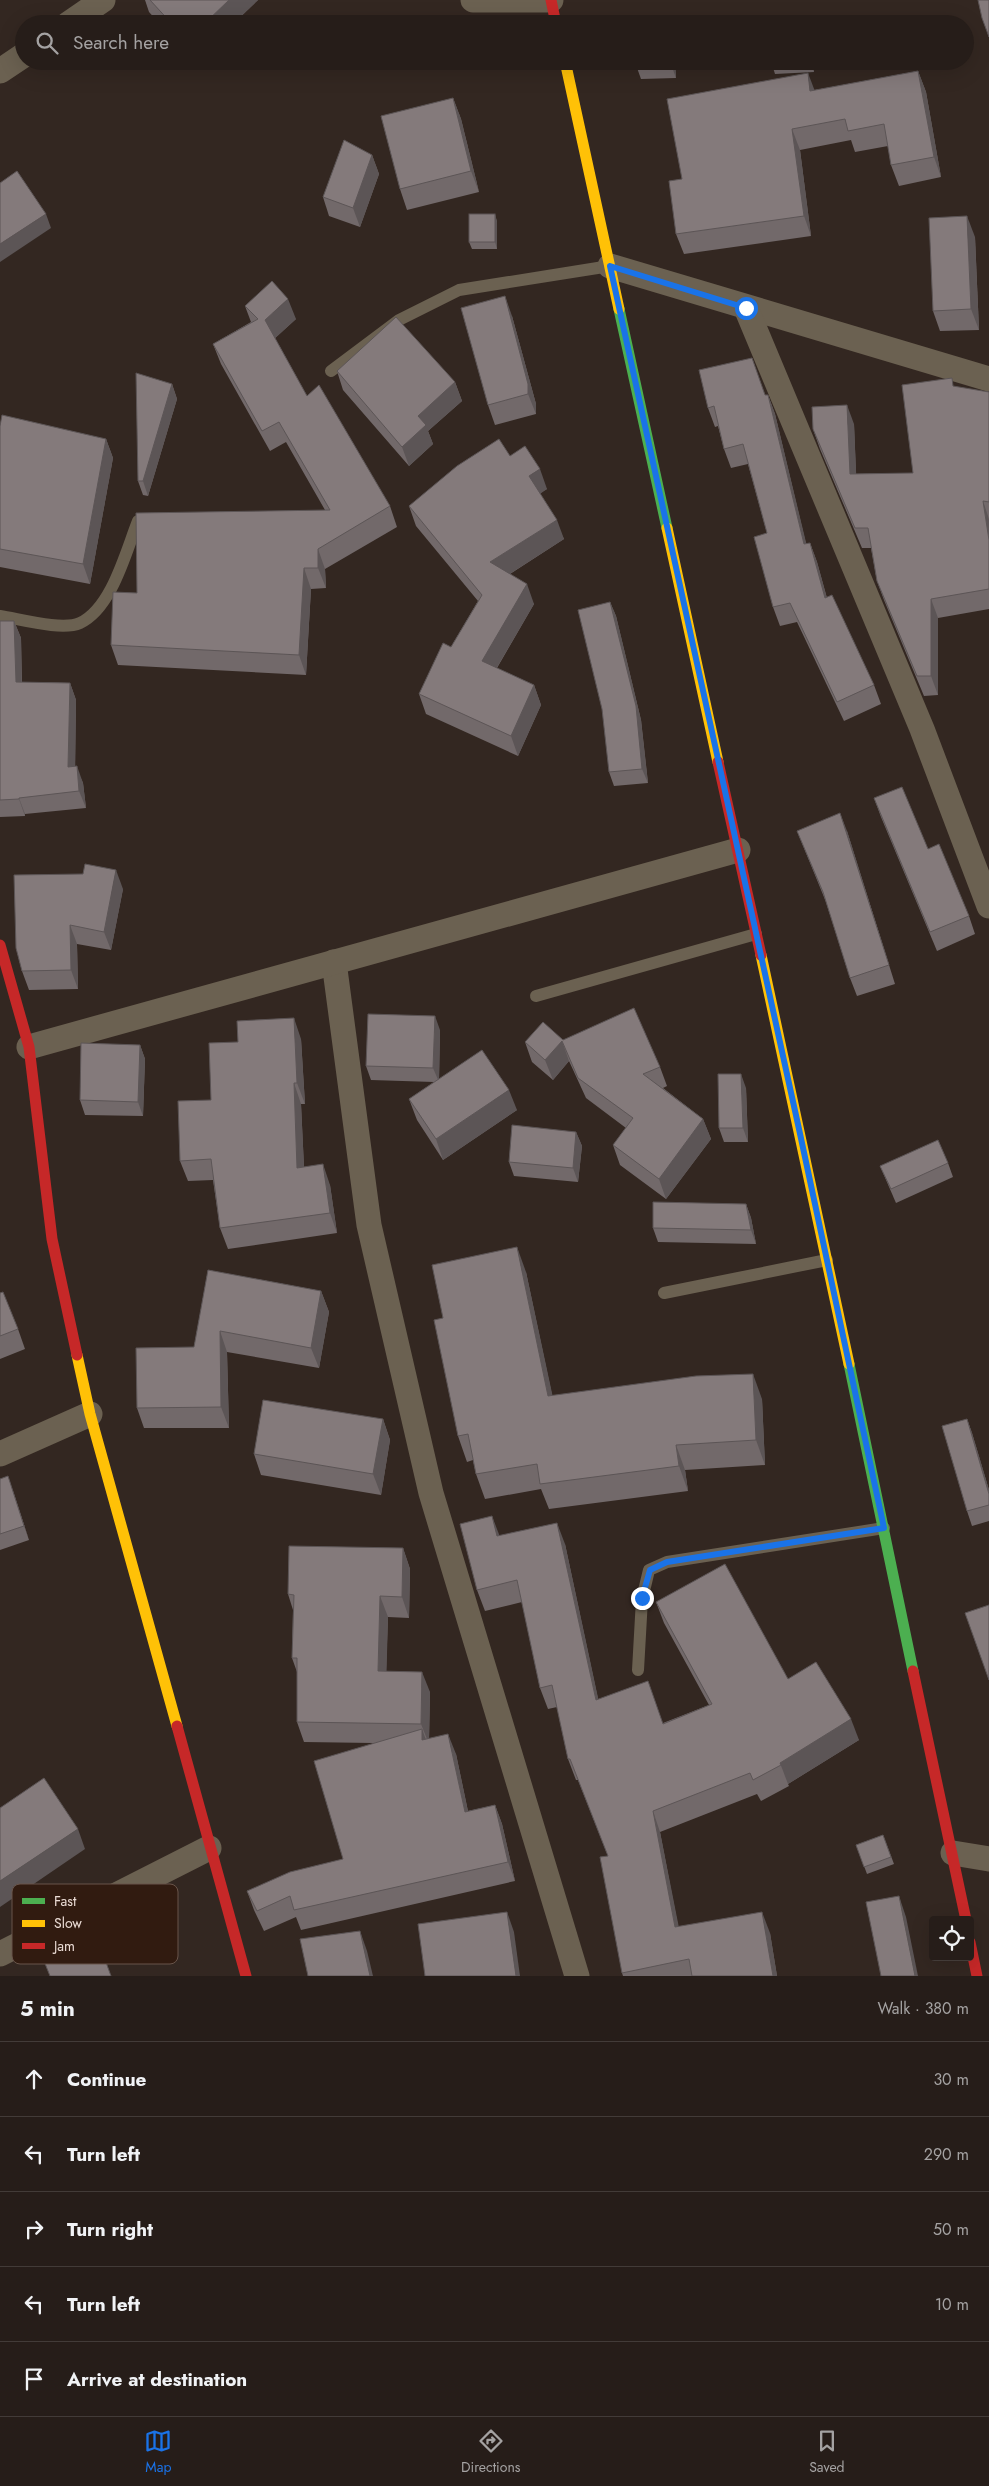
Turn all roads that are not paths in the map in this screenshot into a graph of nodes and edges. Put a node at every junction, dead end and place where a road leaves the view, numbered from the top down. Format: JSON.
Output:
{"nodes":[{"id":1,"x":103,"y":0,"type":"edge"},
{"id":2,"x":473,"y":0,"type":"edge"},
{"id":3,"x":551,"y":0,"type":"edge"},
{"id":4,"x":81,"y":15,"type":"edge"},
{"id":5,"x":554,"y":15,"type":"edge"},
{"id":6,"x":15,"y":61,"type":"edge"},
{"id":7,"x":566,"y":70,"type":"edge"},
{"id":8,"x":0,"y":71,"type":"edge"},
{"id":9,"x":610,"y":266,"type":"junction"},
{"id":10,"x":746,"y":308,"type":"junction"},
{"id":11,"x":331,"y":371,"type":"dead end"},
{"id":12,"x":989,"y":379,"type":"edge"},
{"id":13,"x":138,"y":521,"type":"edge"},
{"id":14,"x":0,"y":616,"type":"edge"},
{"id":15,"x":738,"y":850,"type":"junction"},
{"id":16,"x":989,"y":906,"type":"edge"},
{"id":17,"x":756,"y":934,"type":"junction"},
{"id":18,"x":0,"y":945,"type":"edge"},
{"id":19,"x":334,"y":962,"type":"junction"},
{"id":20,"x":536,"y":996,"type":"dead end"},
{"id":21,"x":29,"y":1047,"type":"junction"},
{"id":22,"x":827,"y":1260,"type":"junction"},
{"id":23,"x":664,"y":1293,"type":"dead end"},
{"id":24,"x":90,"y":1414,"type":"junction"},
{"id":25,"x":0,"y":1454,"type":"edge"},
{"id":26,"x":884,"y":1528,"type":"junction"},
{"id":27,"x":638,"y":1670,"type":"dead end"},
{"id":28,"x":209,"y":1848,"type":"junction"},
{"id":29,"x":953,"y":1853,"type":"junction"},
{"id":30,"x":989,"y":1859,"type":"edge"},
{"id":31,"x":137,"y":1884,"type":"edge"},
{"id":32,"x":965,"y":1916,"type":"edge"},
{"id":33,"x":12,"y":1946,"type":"edge"},
{"id":34,"x":0,"y":1952,"type":"edge"},
{"id":35,"x":974,"y":1961,"type":"edge"},
{"id":36,"x":246,"y":1976,"type":"edge"},
{"id":37,"x":577,"y":1976,"type":"edge"},
{"id":38,"x":977,"y":1976,"type":"edge"}],
"edges":[{"from":1,"to":4,"type":"street"},
{"from":2,"to":3,"type":"street"},
{"from":3,"to":5,"type":"main road"},
{"from":6,"to":8,"type":"street"},
{"from":7,"to":9,"type":"main road"},
{"from":9,"to":10,"type":"street"},
{"from":9,"to":11,"type":"lane"},
{"from":9,"to":15,"type":"main road"},
{"from":10,"to":12,"type":"street"},
{"from":10,"to":16,"type":"street"},
{"from":13,"to":14,"type":"lane"},
{"from":15,"to":17,"type":"main road"},
{"from":15,"to":19,"type":"street"},
{"from":17,"to":20,"type":"lane"},
{"from":17,"to":22,"type":"main road"},
{"from":18,"to":21,"type":"main road"},
{"from":19,"to":21,"type":"street"},
{"from":19,"to":37,"type":"street"},
{"from":21,"to":24,"type":"main road"},
{"from":22,"to":23,"type":"lane"},
{"from":22,"to":26,"type":"main road"},
{"from":24,"to":25,"type":"street"},
{"from":24,"to":28,"type":"main road"},
{"from":26,"to":27,"type":"lane"},
{"from":26,"to":29,"type":"main road"},
{"from":28,"to":31,"type":"street"},
{"from":28,"to":36,"type":"main road"},
{"from":29,"to":30,"type":"street"},
{"from":29,"to":32,"type":"main road"},
{"from":33,"to":34,"type":"street"},
{"from":35,"to":38,"type":"main road"}]}
